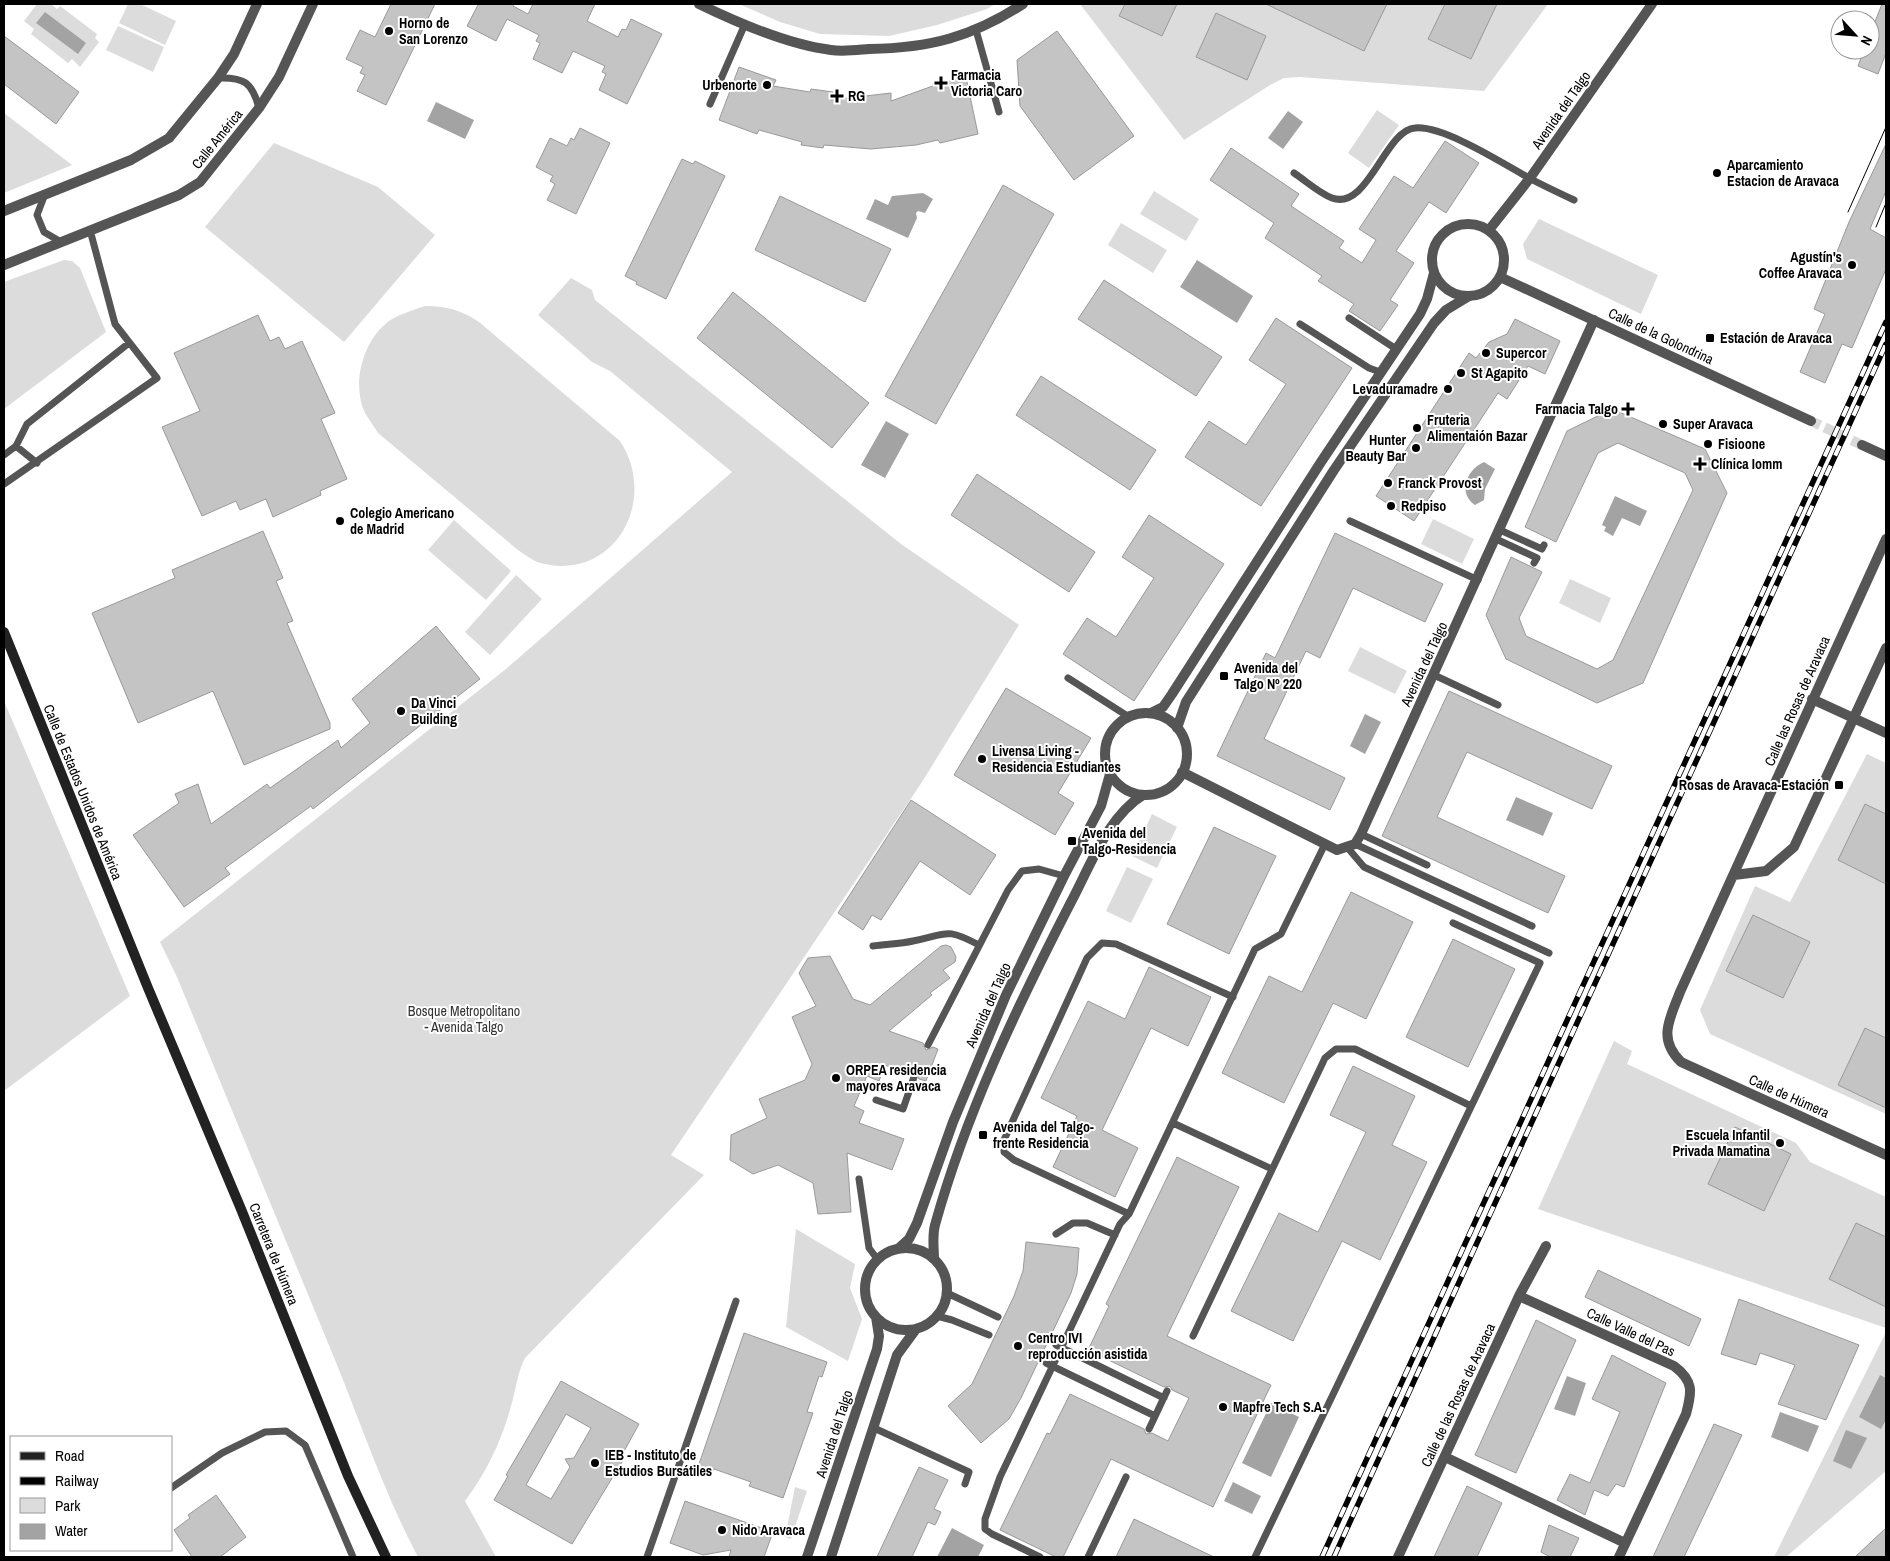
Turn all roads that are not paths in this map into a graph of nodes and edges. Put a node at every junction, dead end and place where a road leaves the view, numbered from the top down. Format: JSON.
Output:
{"nodes":[{"id":1,"x":257,"y":4,"type":"edge"},
{"id":2,"x":313,"y":4,"type":"edge"},
{"id":3,"x":699,"y":4,"type":"edge"},
{"id":4,"x":1023,"y":4,"type":"edge"},
{"id":5,"x":1652,"y":4,"type":"edge"},
{"id":6,"x":745,"y":24,"type":"junction"},
{"id":7,"x":976,"y":30,"type":"junction"},
{"id":8,"x":218,"y":78,"type":"junction"},
{"id":9,"x":710,"y":104,"type":"dead end"},
{"id":10,"x":259,"y":108,"type":"junction"},
{"id":11,"x":999,"y":112,"type":"dead end"},
{"id":12,"x":1294,"y":173,"type":"dead end"},
{"id":13,"x":1530,"y":178,"type":"junction"},
{"id":14,"x":45,"y":194,"type":"junction"},
{"id":15,"x":1574,"y":200,"type":"dead end"},
{"id":16,"x":4,"y":210,"type":"edge"},
{"id":17,"x":90,"y":230,"type":"junction"},
{"id":18,"x":1489,"y":230,"type":"junction"},
{"id":19,"x":61,"y":242,"type":"junction"},
{"id":20,"x":4,"y":265,"type":"edge"},
{"id":21,"x":1434,"y":273,"type":"junction"},
{"id":22,"x":1500,"y":277,"type":"junction"},
{"id":23,"x":1469,"y":296,"type":"junction"},
{"id":24,"x":1349,"y":318,"type":"dead end"},
{"id":25,"x":1594,"y":320,"type":"junction"},
{"id":26,"x":1300,"y":324,"type":"dead end"},
{"id":27,"x":130,"y":343,"type":"junction"},
{"id":28,"x":1396,"y":349,"type":"junction"},
{"id":29,"x":1380,"y":372,"type":"junction"},
{"id":30,"x":1811,"y":421,"type":"tunnel mouth"},
{"id":31,"x":1862,"y":445,"type":"tunnel mouth"},
{"id":32,"x":16,"y":446,"type":"junction"},
{"id":33,"x":4,"y":455,"type":"edge"},
{"id":34,"x":1886,"y":456,"type":"edge"},
{"id":35,"x":36,"y":463,"type":"junction"},
{"id":36,"x":5,"y":483,"type":"edge"},
{"id":37,"x":1350,"y":522,"type":"dead end"},
{"id":38,"x":1498,"y":535,"type":"junction"},
{"id":39,"x":1886,"y":539,"type":"edge"},
{"id":40,"x":1544,"y":544,"type":"dead end"},
{"id":41,"x":1534,"y":563,"type":"dead end"},
{"id":42,"x":1478,"y":580,"type":"junction"},
{"id":43,"x":4,"y":632,"type":"edge"},
{"id":44,"x":1886,"y":648,"type":"edge"},
{"id":45,"x":1434,"y":675,"type":"junction"},
{"id":46,"x":1068,"y":678,"type":"dead end"},
{"id":47,"x":1812,"y":699,"type":"junction"},
{"id":48,"x":1498,"y":705,"type":"dead end"},
{"id":49,"x":1151,"y":713,"type":"junction"},
{"id":50,"x":1128,"y":717,"type":"junction"},
{"id":51,"x":1853,"y":718,"type":"junction"},
{"id":52,"x":1177,"y":728,"type":"junction"},
{"id":53,"x":1886,"y":733,"type":"edge"},
{"id":54,"x":1182,"y":772,"type":"junction"},
{"id":55,"x":1110,"y":774,"type":"junction"},
{"id":56,"x":1143,"y":795,"type":"junction"},
{"id":57,"x":1361,"y":834,"type":"junction"},
{"id":58,"x":1325,"y":844,"type":"junction"},
{"id":59,"x":1351,"y":846,"type":"junction"},
{"id":60,"x":1427,"y":865,"type":"dead end"},
{"id":61,"x":1734,"y":875,"type":"junction"},
{"id":62,"x":1064,"y":876,"type":"junction"},
{"id":63,"x":1453,"y":923,"type":"dead end"},
{"id":64,"x":1532,"y":926,"type":"dead end"},
{"id":65,"x":874,"y":946,"type":"dead end"},
{"id":66,"x":979,"y":946,"type":"junction"},
{"id":67,"x":1549,"y":953,"type":"dead end"},
{"id":68,"x":138,"y":961,"type":"joint"},
{"id":69,"x":1233,"y":997,"type":"junction"},
{"id":70,"x":928,"y":1045,"type":"dead end"},
{"id":71,"x":1681,"y":1062,"type":"joint"},
{"id":72,"x":914,"y":1077,"type":"dead end"},
{"id":73,"x":876,"y":1100,"type":"dead end"},
{"id":74,"x":1471,"y":1106,"type":"junction"},
{"id":75,"x":1173,"y":1123,"type":"junction"},
{"id":76,"x":1886,"y":1155,"type":"edge"},
{"id":77,"x":1272,"y":1168,"type":"junction"},
{"id":78,"x":859,"y":1180,"type":"dead end"},
{"id":79,"x":1130,"y":1214,"type":"junction"},
{"id":80,"x":1056,"y":1234,"type":"dead end"},
{"id":81,"x":1115,"y":1235,"type":"junction"},
{"id":82,"x":1546,"y":1246,"type":"dead end"},
{"id":83,"x":898,"y":1249,"type":"junction"},
{"id":84,"x":934,"y":1259,"type":"junction"},
{"id":85,"x":878,"y":1260,"type":"junction"},
{"id":86,"x":947,"y":1293,"type":"junction"},
{"id":87,"x":1519,"y":1296,"type":"junction"},
{"id":88,"x":736,"y":1302,"type":"dead end"},
{"id":89,"x":937,"y":1316,"type":"junction"},
{"id":90,"x":876,"y":1317,"type":"junction"},
{"id":91,"x":998,"y":1317,"type":"dead end"},
{"id":92,"x":916,"y":1329,"type":"junction"},
{"id":93,"x":989,"y":1335,"type":"dead end"},
{"id":94,"x":1193,"y":1336,"type":"dead end"},
{"id":95,"x":1058,"y":1347,"type":"junction"},
{"id":96,"x":1050,"y":1365,"type":"junction"},
{"id":97,"x":1155,"y":1416,"type":"junction"},
{"id":98,"x":874,"y":1428,"type":"junction"},
{"id":99,"x":1149,"y":1429,"type":"dead end"},
{"id":100,"x":1444,"y":1457,"type":"junction"},
{"id":101,"x":1126,"y":1477,"type":"dead end"},
{"id":102,"x":965,"y":1484,"type":"dead end"},
{"id":103,"x":172,"y":1487,"type":"edge"},
{"id":104,"x":1625,"y":1543,"type":"junction"},
{"id":105,"x":353,"y":1557,"type":"edge"},
{"id":106,"x":386,"y":1557,"type":"edge"},
{"id":107,"x":647,"y":1557,"type":"edge"},
{"id":108,"x":807,"y":1557,"type":"edge"},
{"id":109,"x":831,"y":1557,"type":"edge"},
{"id":110,"x":1040,"y":1557,"type":"edge"},
{"id":111,"x":1088,"y":1557,"type":"edge"},
{"id":112,"x":1255,"y":1557,"type":"edge"},
{"id":113,"x":1398,"y":1557,"type":"edge"},
{"id":114,"x":1619,"y":1557,"type":"edge"}],
"edges":[{"from":1,"to":8,"type":"street"},
{"from":2,"to":10,"type":"street","name":"Calle América"},
{"from":3,"to":6,"type":"street"},
{"from":4,"to":7,"type":"street"},
{"from":5,"to":13,"type":"street","name":"Avenida del Talgo"},
{"from":6,"to":7,"type":"street"},
{"from":6,"to":9,"type":"lane"},
{"from":7,"to":11,"type":"lane"},
{"from":8,"to":10,"type":"lane"},
{"from":8,"to":14,"type":"street"},
{"from":10,"to":17,"type":"street","name":"Calle América"},
{"from":12,"to":13,"type":"lane"},
{"from":13,"to":15,"type":"lane"},
{"from":13,"to":18,"type":"street","name":"Avenida del Talgo"},
{"from":14,"to":16,"type":"street"},
{"from":14,"to":19,"type":"lane"},
{"from":17,"to":19,"type":"street","name":"Calle América"},
{"from":17,"to":27,"type":"lane"},
{"from":18,"to":21,"type":"street"},
{"from":18,"to":22,"type":"street"},
{"from":19,"to":20,"type":"street","name":"Calle América"},
{"from":21,"to":23,"type":"street"},
{"from":21,"to":28,"type":"street"},
{"from":22,"to":23,"type":"street"},
{"from":22,"to":25,"type":"street","name":"Calle de la Golondrina"},
{"from":23,"to":52,"type":"street"},
{"from":24,"to":28,"type":"lane"},
{"from":25,"to":30,"type":"street","name":"Calle de la Golondrina"},
{"from":25,"to":38,"type":"street","name":"Avenida del Talgo"},
{"from":26,"to":29,"type":"lane"},
{"from":27,"to":32,"type":"lane"},
{"from":27,"to":35,"type":"lane"},
{"from":28,"to":29,"type":"street"},
{"from":29,"to":49,"type":"street"},
{"from":31,"to":34,"type":"street"},
{"from":32,"to":33,"type":"lane"},
{"from":32,"to":35,"type":"lane"},
{"from":35,"to":36,"type":"lane"},
{"from":37,"to":42,"type":"lane"},
{"from":38,"to":40,"type":"lane"},
{"from":38,"to":41,"type":"lane"},
{"from":38,"to":42,"type":"street","name":"Avenida del Talgo"},
{"from":39,"to":47,"type":"street","name":"Calle las Rosas de Aravaca"},
{"from":42,"to":45,"type":"street","name":"Avenida del Talgo"},
{"from":43,"to":68,"type":"main road","name":"Calle de Estados Unidos de América"},
{"from":44,"to":51,"type":"street"},
{"from":45,"to":48,"type":"lane"},
{"from":45,"to":57,"type":"street","name":"Avenida del Talgo"},
{"from":46,"to":50,"type":"lane"},
{"from":47,"to":51,"type":"street"},
{"from":47,"to":61,"type":"street","name":"Calle las Rosas de Aravaca"},
{"from":49,"to":50,"type":"street"},
{"from":49,"to":52,"type":"street"},
{"from":50,"to":55,"type":"street"},
{"from":51,"to":53,"type":"street"},
{"from":51,"to":61,"type":"street"},
{"from":52,"to":54,"type":"street"},
{"from":54,"to":56,"type":"street"},
{"from":54,"to":58,"type":"street"},
{"from":55,"to":56,"type":"street"},
{"from":55,"to":62,"type":"street","name":"Avenida del Talgo"},
{"from":56,"to":84,"type":"street","name":"Avenida del Talgo"},
{"from":57,"to":59,"type":"street","name":"Avenida del Talgo"},
{"from":57,"to":60,"type":"lane"},
{"from":58,"to":59,"type":"street"},
{"from":58,"to":69,"type":"lane"},
{"from":59,"to":64,"type":"lane"},
{"from":59,"to":67,"type":"lane"},
{"from":61,"to":71,"type":"street","name":"Calle las Rosas de Aravaca"},
{"from":62,"to":66,"type":"lane"},
{"from":62,"to":83,"type":"street","name":"Avenida del Talgo"},
{"from":63,"to":74,"type":"lane"},
{"from":65,"to":66,"type":"lane"},
{"from":66,"to":70,"type":"lane"},
{"from":68,"to":106,"type":"main road","name":"Carretera de Húmera"},
{"from":69,"to":75,"type":"lane"},
{"from":69,"to":79,"type":"lane"},
{"from":71,"to":76,"type":"street","name":"Calle de Húmera"},
{"from":72,"to":73,"type":"lane"},
{"from":74,"to":77,"type":"lane"},
{"from":74,"to":112,"type":"lane"},
{"from":75,"to":77,"type":"lane"},
{"from":75,"to":79,"type":"lane"},
{"from":77,"to":94,"type":"lane"},
{"from":78,"to":85,"type":"lane"},
{"from":79,"to":81,"type":"lane"},
{"from":80,"to":81,"type":"lane"},
{"from":81,"to":95,"type":"lane"},
{"from":82,"to":87,"type":"street","name":"Calle de las Rosas de Aravaca"},
{"from":83,"to":84,"type":"street"},
{"from":83,"to":85,"type":"street"},
{"from":84,"to":86,"type":"street"},
{"from":85,"to":90,"type":"street"},
{"from":86,"to":89,"type":"street"},
{"from":86,"to":91,"type":"lane"},
{"from":87,"to":100,"type":"street","name":"Calle de las Rosas de Aravaca"},
{"from":87,"to":104,"type":"street","name":"Calle Valle del Pas"},
{"from":88,"to":107,"type":"lane"},
{"from":89,"to":92,"type":"street"},
{"from":89,"to":93,"type":"lane"},
{"from":90,"to":92,"type":"street"},
{"from":90,"to":108,"type":"street","name":"Avenida del Talgo"},
{"from":92,"to":98,"type":"street"},
{"from":95,"to":96,"type":"lane"},
{"from":95,"to":97,"type":"lane"},
{"from":96,"to":97,"type":"lane"},
{"from":96,"to":110,"type":"lane"},
{"from":97,"to":99,"type":"lane"},
{"from":98,"to":102,"type":"lane"},
{"from":98,"to":109,"type":"street"},
{"from":100,"to":104,"type":"street"},
{"from":100,"to":113,"type":"street","name":"Calle de las Rosas de Aravaca"},
{"from":101,"to":111,"type":"lane"},
{"from":103,"to":105,"type":"lane"},
{"from":104,"to":114,"type":"street","name":"Calle Valle del Pas"}]}
